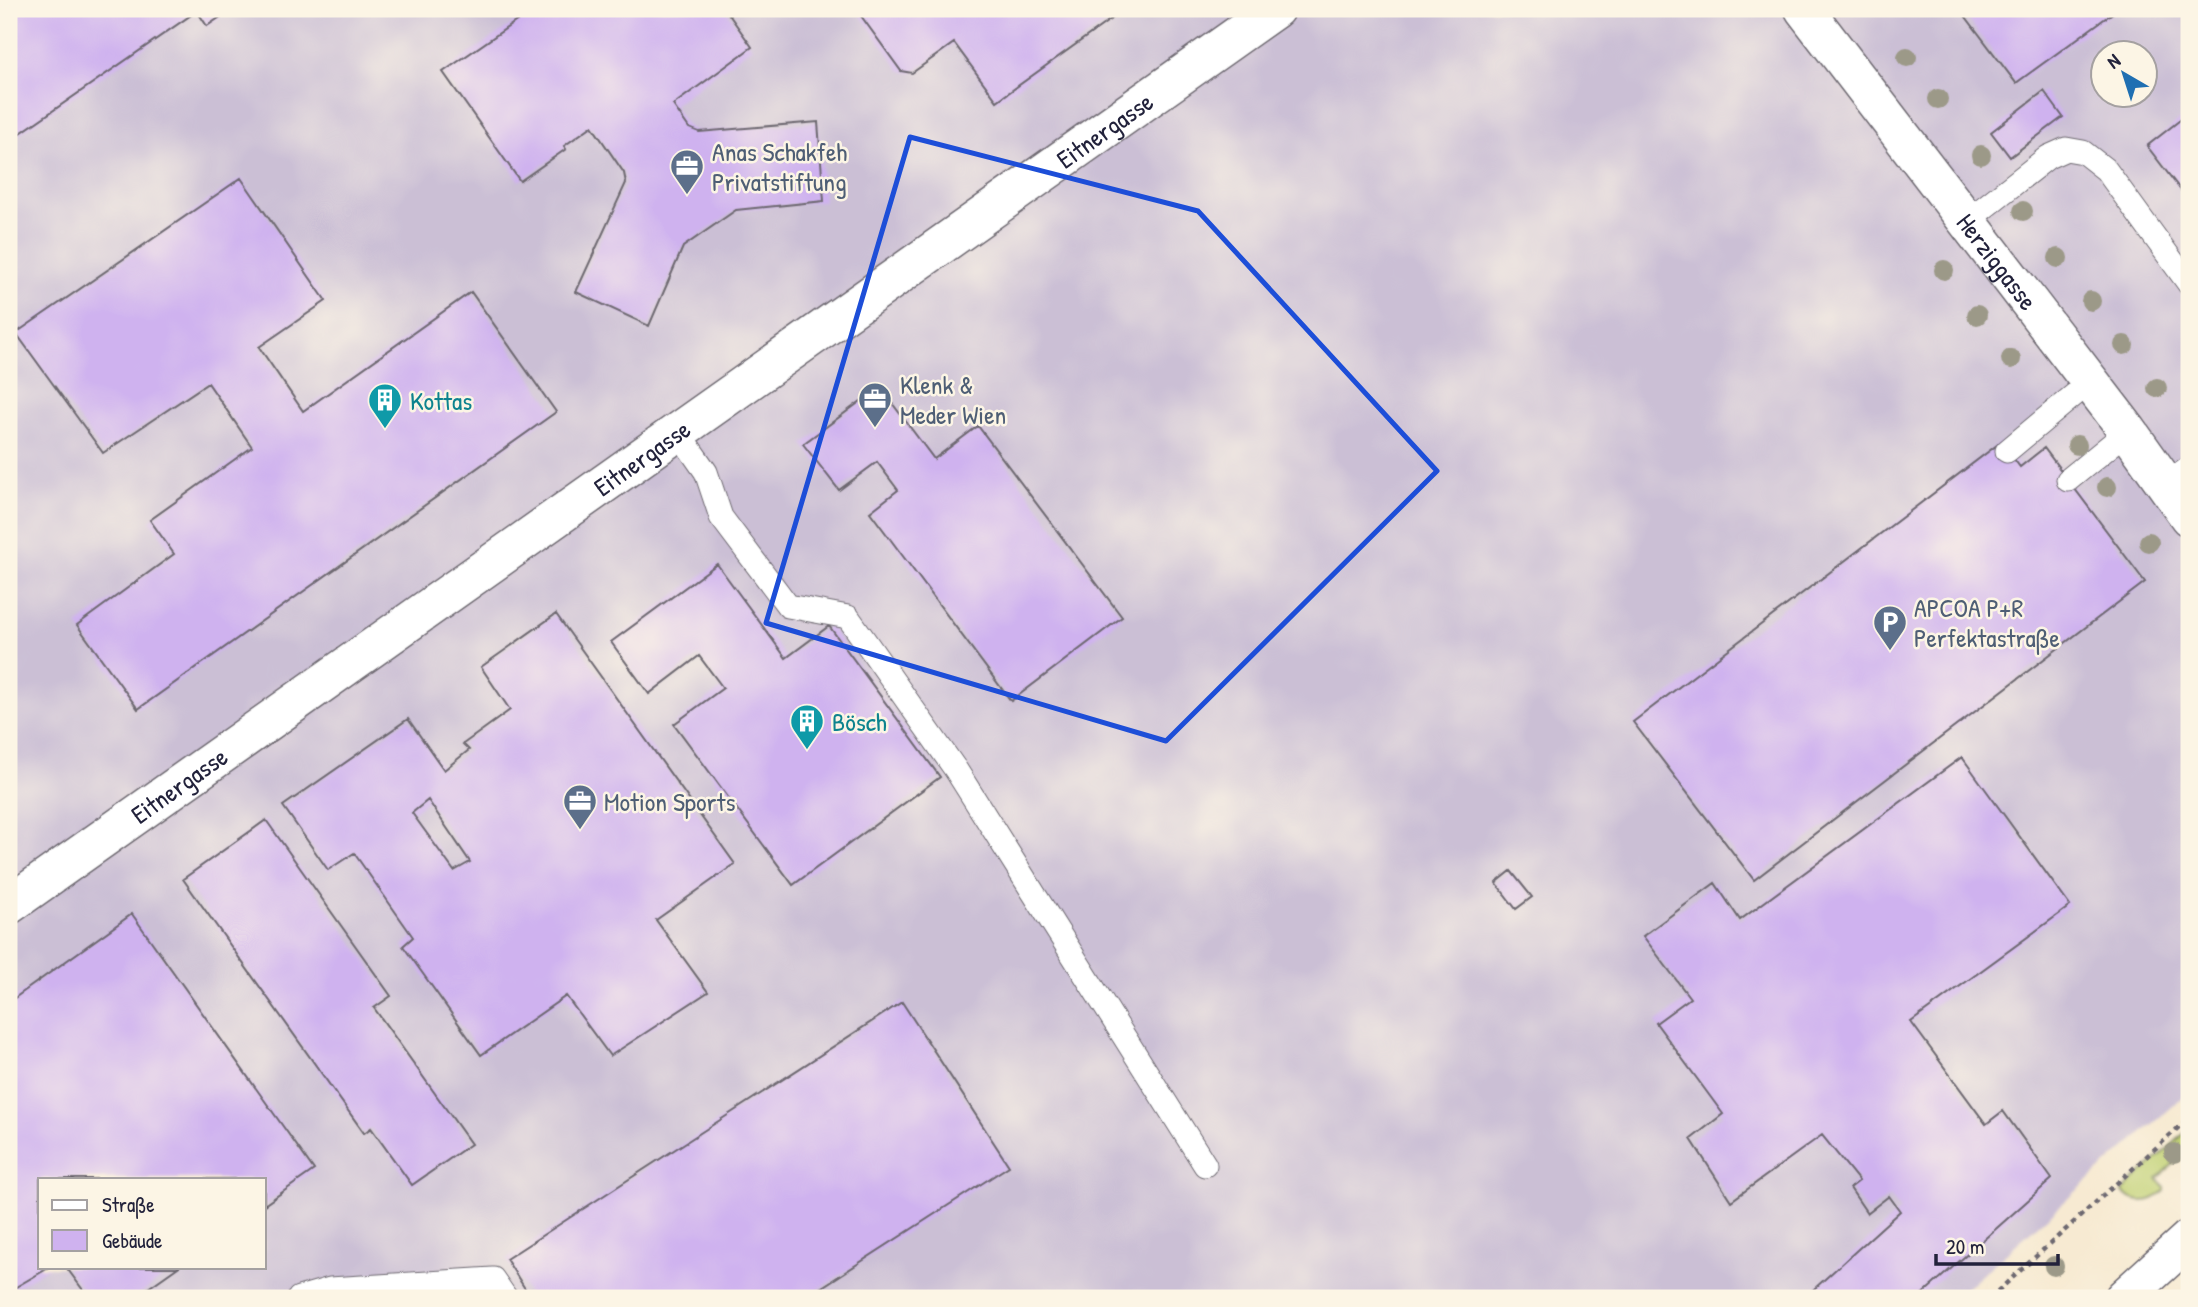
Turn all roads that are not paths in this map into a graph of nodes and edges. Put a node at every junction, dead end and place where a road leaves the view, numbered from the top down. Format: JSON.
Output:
{"nodes":[{"id":1,"x":1275,"y":9,"type":"edge"},
{"id":2,"x":1804,"y":9,"type":"edge"},
{"id":3,"x":1968,"y":221,"type":"junction"},
{"id":4,"x":2189,"y":284,"type":"edge"},
{"id":5,"x":2091,"y":382,"type":"junction"},
{"id":6,"x":2128,"y":431,"type":"junction"},
{"id":7,"x":678,"y":432,"type":"junction"},
{"id":8,"x":2007,"y":451,"type":"dead end"},
{"id":9,"x":2178,"y":477,"type":"edge"},
{"id":10,"x":2068,"y":480,"type":"dead end"},
{"id":11,"x":2189,"y":517,"type":"edge"},
{"id":12,"x":9,"y":905,"type":"edge"},
{"id":13,"x":1205,"y":1165,"type":"dead end"},
{"id":14,"x":2189,"y":1239,"type":"edge"},
{"id":15,"x":299,"y":1298,"type":"edge"},
{"id":16,"x":506,"y":1298,"type":"edge"},
{"id":17,"x":2124,"y":1298,"type":"edge"}],
"edges":[{"from":1,"to":7,"type":"street","name":"Eitnergasse"},
{"from":2,"to":3,"type":"street","name":"Herziggasse"},
{"from":3,"to":4,"type":"lane"},
{"from":3,"to":5,"type":"street","name":"Herziggasse"},
{"from":5,"to":6,"type":"street","name":"Herziggasse"},
{"from":5,"to":8,"type":"lane"},
{"from":6,"to":9,"type":"street","name":"Herziggasse"},
{"from":6,"to":10,"type":"lane"},
{"from":7,"to":12,"type":"street","name":"Eitnergasse"},
{"from":7,"to":13,"type":"lane"},
{"from":9,"to":11,"type":"street","name":"Herziggasse"},
{"from":14,"to":17,"type":"street"},
{"from":15,"to":16,"type":"lane"}]}
